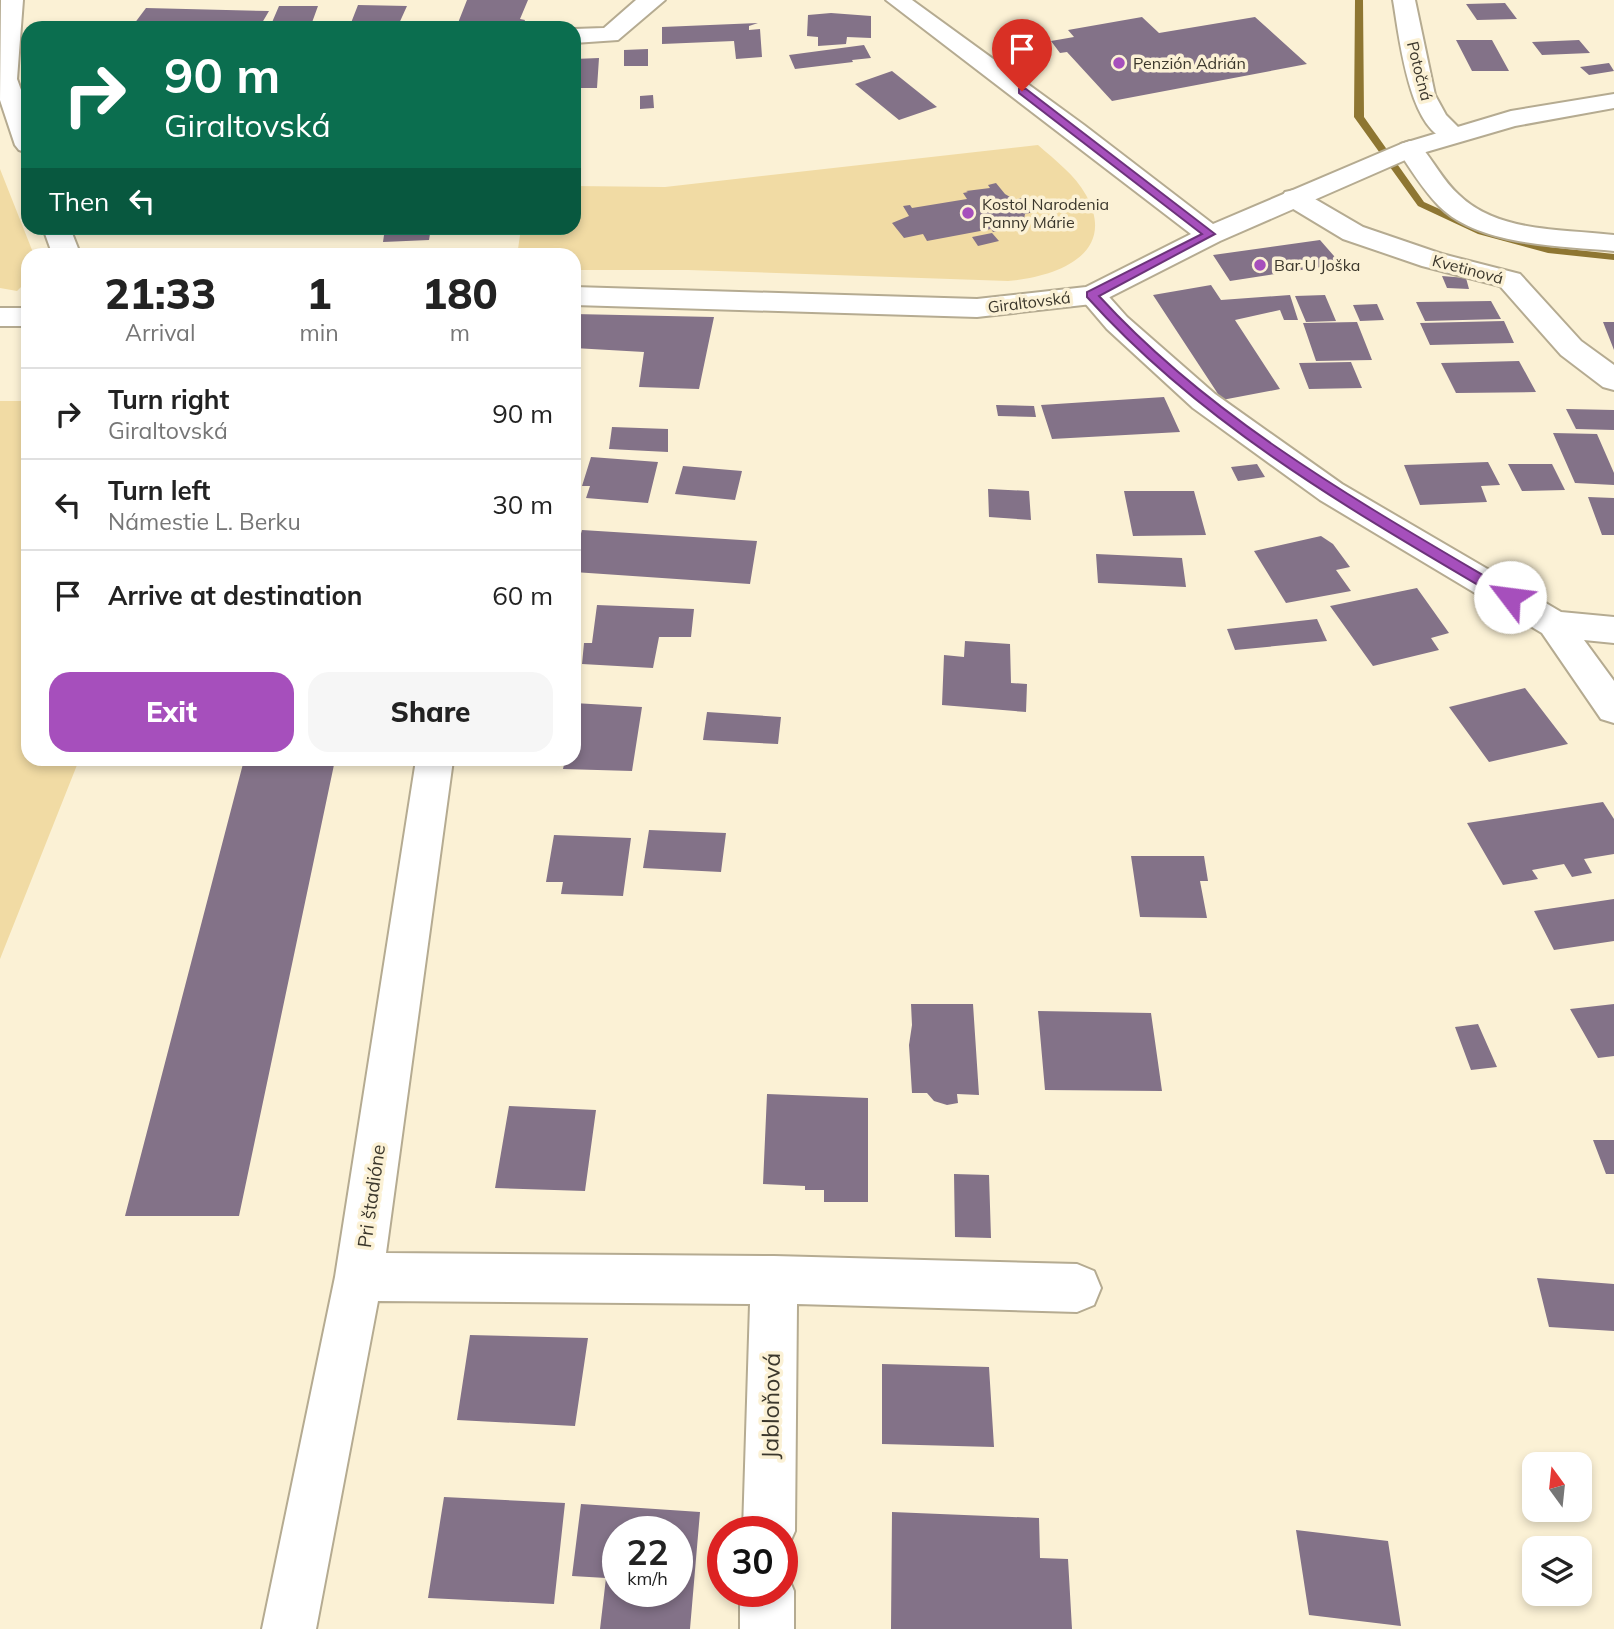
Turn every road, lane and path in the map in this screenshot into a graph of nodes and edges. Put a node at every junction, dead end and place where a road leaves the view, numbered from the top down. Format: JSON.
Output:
{"nodes":[{"id":1,"x":12,"y":0,"type":"edge"},
{"id":2,"x":654,"y":0,"type":"edge"},
{"id":3,"x":897,"y":0,"type":"edge"},
{"id":4,"x":1404,"y":0,"type":"edge"},
{"id":5,"x":581,"y":36,"type":"edge"},
{"id":6,"x":1614,"y":101,"type":"edge"},
{"id":7,"x":21,"y":125,"type":"edge"},
{"id":8,"x":1452,"y":134,"type":"junction"},
{"id":9,"x":1410,"y":149,"type":"junction"},
{"id":10,"x":1294,"y":198,"type":"junction"},
{"id":11,"x":1210,"y":234,"type":"junction"},
{"id":12,"x":1614,"y":243,"type":"edge"},
{"id":13,"x":1092,"y":295,"type":"junction"},
{"id":14,"x":581,"y":296,"type":"edge"},
{"id":15,"x":0,"y":317,"type":"edge"},
{"id":16,"x":21,"y":317,"type":"edge"},
{"id":17,"x":1614,"y":380,"type":"edge"},
{"id":18,"x":1554,"y":624,"type":"junction"},
{"id":19,"x":1614,"y":630,"type":"edge"},
{"id":20,"x":1614,"y":709,"type":"edge"},
{"id":21,"x":432,"y":766,"type":"edge"},
{"id":22,"x":359,"y":1278,"type":"junction"},
{"id":23,"x":774,"y":1280,"type":"junction"},
{"id":24,"x":1077,"y":1288,"type":"dead end"},
{"id":25,"x":769,"y":1516,"type":"edge"},
{"id":26,"x":767,"y":1607,"type":"edge"},
{"id":27,"x":289,"y":1629,"type":"edge"},
{"id":28,"x":767,"y":1629,"type":"edge"}],
"edges":[{"from":1,"to":7,"type":"street"},
{"from":2,"to":5,"type":"street"},
{"from":3,"to":11,"type":"street"},
{"from":4,"to":8,"type":"street","name":"Potočná"},
{"from":6,"to":8,"type":"street","name":"Giraltovská"},
{"from":8,"to":9,"type":"street","name":"Giraltovská"},
{"from":9,"to":10,"type":"street","name":"Giraltovská"},
{"from":9,"to":12,"type":"street"},
{"from":10,"to":11,"type":"street","name":"Giraltovská"},
{"from":10,"to":17,"type":"street","name":"Kvetinová"},
{"from":11,"to":13,"type":"street","name":"Giraltovská"},
{"from":13,"to":14,"type":"street","name":"Giraltovská"},
{"from":13,"to":18,"type":"street"},
{"from":15,"to":16,"type":"street"},
{"from":18,"to":19,"type":"street"},
{"from":18,"to":20,"type":"street"},
{"from":21,"to":22,"type":"street","name":"Pri štadióne"},
{"from":22,"to":23,"type":"street"},
{"from":22,"to":27,"type":"street","name":"Pri štadióne"},
{"from":23,"to":24,"type":"street"},
{"from":23,"to":25,"type":"street","name":"Jabloňová"},
{"from":26,"to":28,"type":"street"}]}
